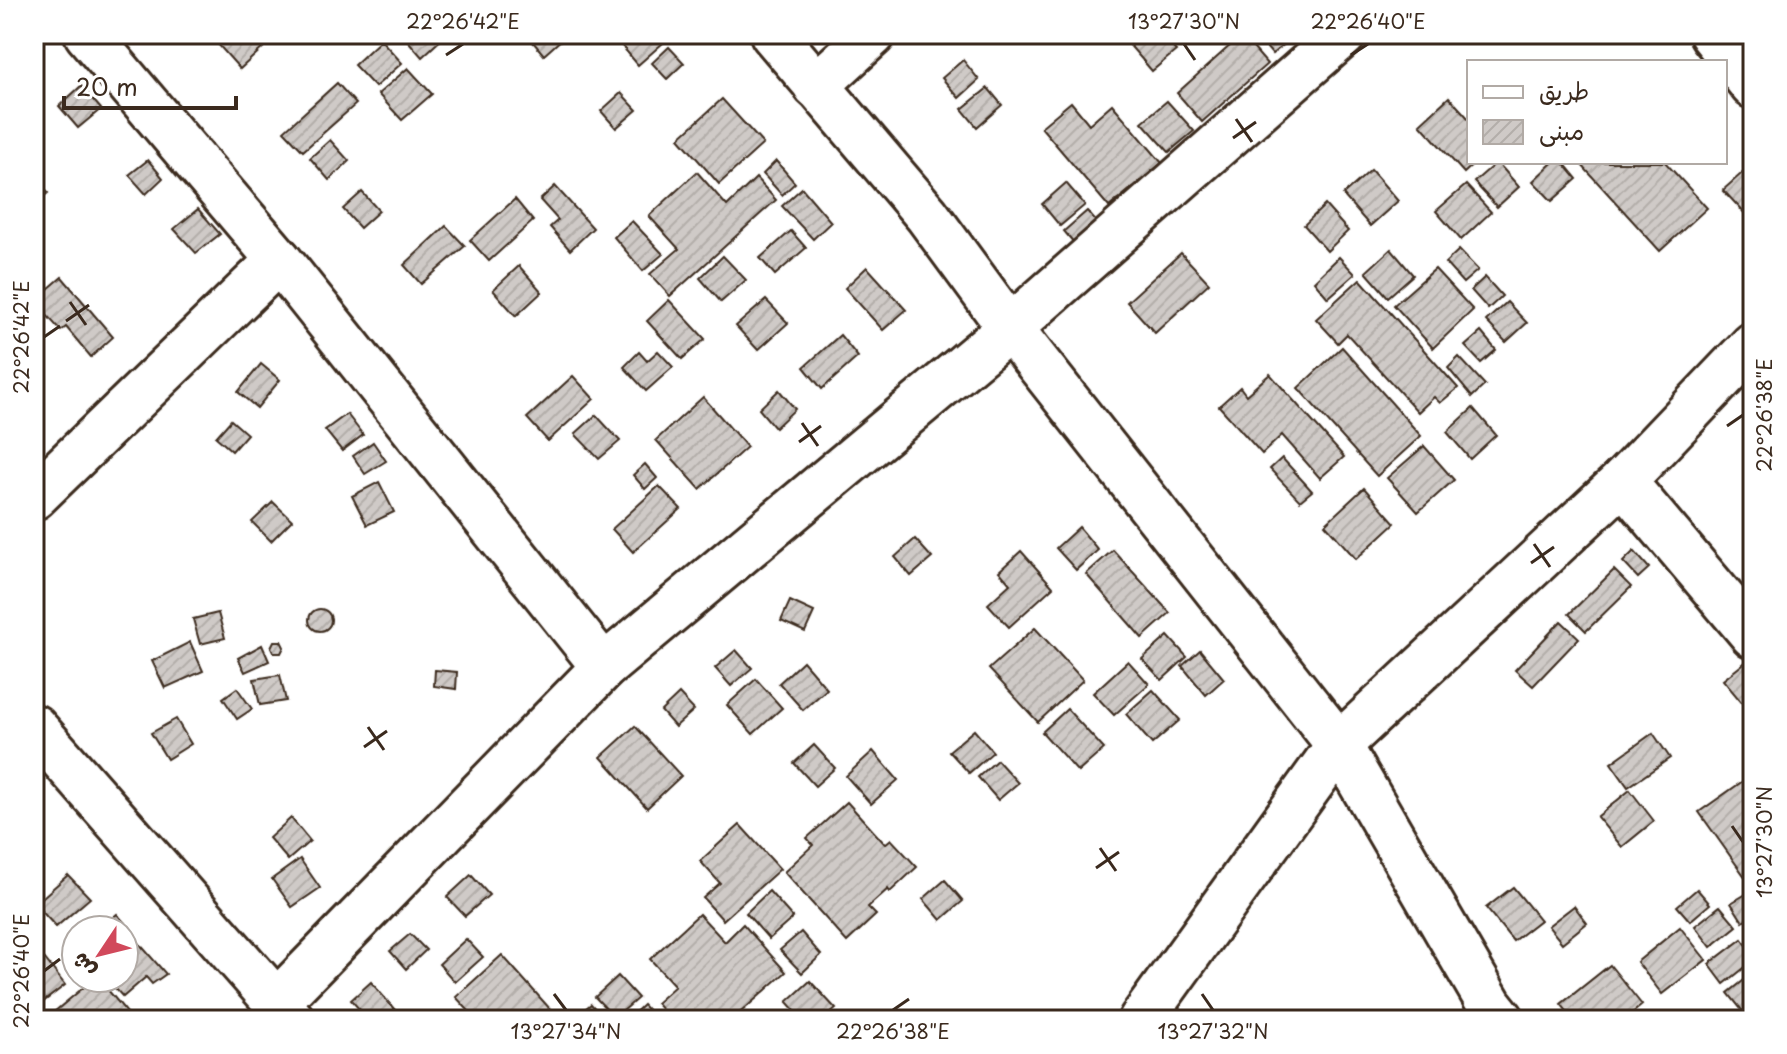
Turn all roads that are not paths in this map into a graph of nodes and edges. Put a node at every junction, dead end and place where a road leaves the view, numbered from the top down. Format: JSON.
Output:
{"nodes":[{"id":1,"x":87,"y":34,"type":"edge"},
{"id":2,"x":773,"y":34,"type":"edge"},
{"id":3,"x":873,"y":34,"type":"edge"},
{"id":4,"x":1344,"y":34,"type":"edge"},
{"id":5,"x":1712,"y":34,"type":"edge"},
{"id":6,"x":816,"y":86,"type":"junction"},
{"id":7,"x":1753,"y":86,"type":"edge"},
{"id":8,"x":279,"y":260,"type":"junction"},
{"id":9,"x":1010,"y":328,"type":"junction"},
{"id":10,"x":1753,"y":345,"type":"edge"},
{"id":11,"x":1623,"y":481,"type":"junction"},
{"id":12,"x":34,"y":497,"type":"edge"},
{"id":13,"x":1753,"y":635,"type":"edge"},
{"id":14,"x":604,"y":667,"type":"junction"},
{"id":15,"x":34,"y":727,"type":"edge"},
{"id":16,"x":1339,"y":745,"type":"junction"},
{"id":17,"x":284,"y":1011,"type":"edge"},
{"id":18,"x":1141,"y":1020,"type":"edge"},
{"id":19,"x":1502,"y":1020,"type":"edge"}],
"edges":[{"from":1,"to":8,"type":"street"},
{"from":2,"to":6,"type":"street"},
{"from":3,"to":6,"type":"street"},
{"from":4,"to":9,"type":"street"},
{"from":5,"to":7,"type":"street"},
{"from":6,"to":9,"type":"street"},
{"from":8,"to":12,"type":"street"},
{"from":8,"to":14,"type":"street"},
{"from":9,"to":14,"type":"street"},
{"from":9,"to":16,"type":"street"},
{"from":10,"to":11,"type":"street"},
{"from":11,"to":13,"type":"street"},
{"from":11,"to":16,"type":"street"},
{"from":14,"to":17,"type":"street"},
{"from":15,"to":17,"type":"street"},
{"from":16,"to":18,"type":"street"},
{"from":16,"to":19,"type":"street"}]}
